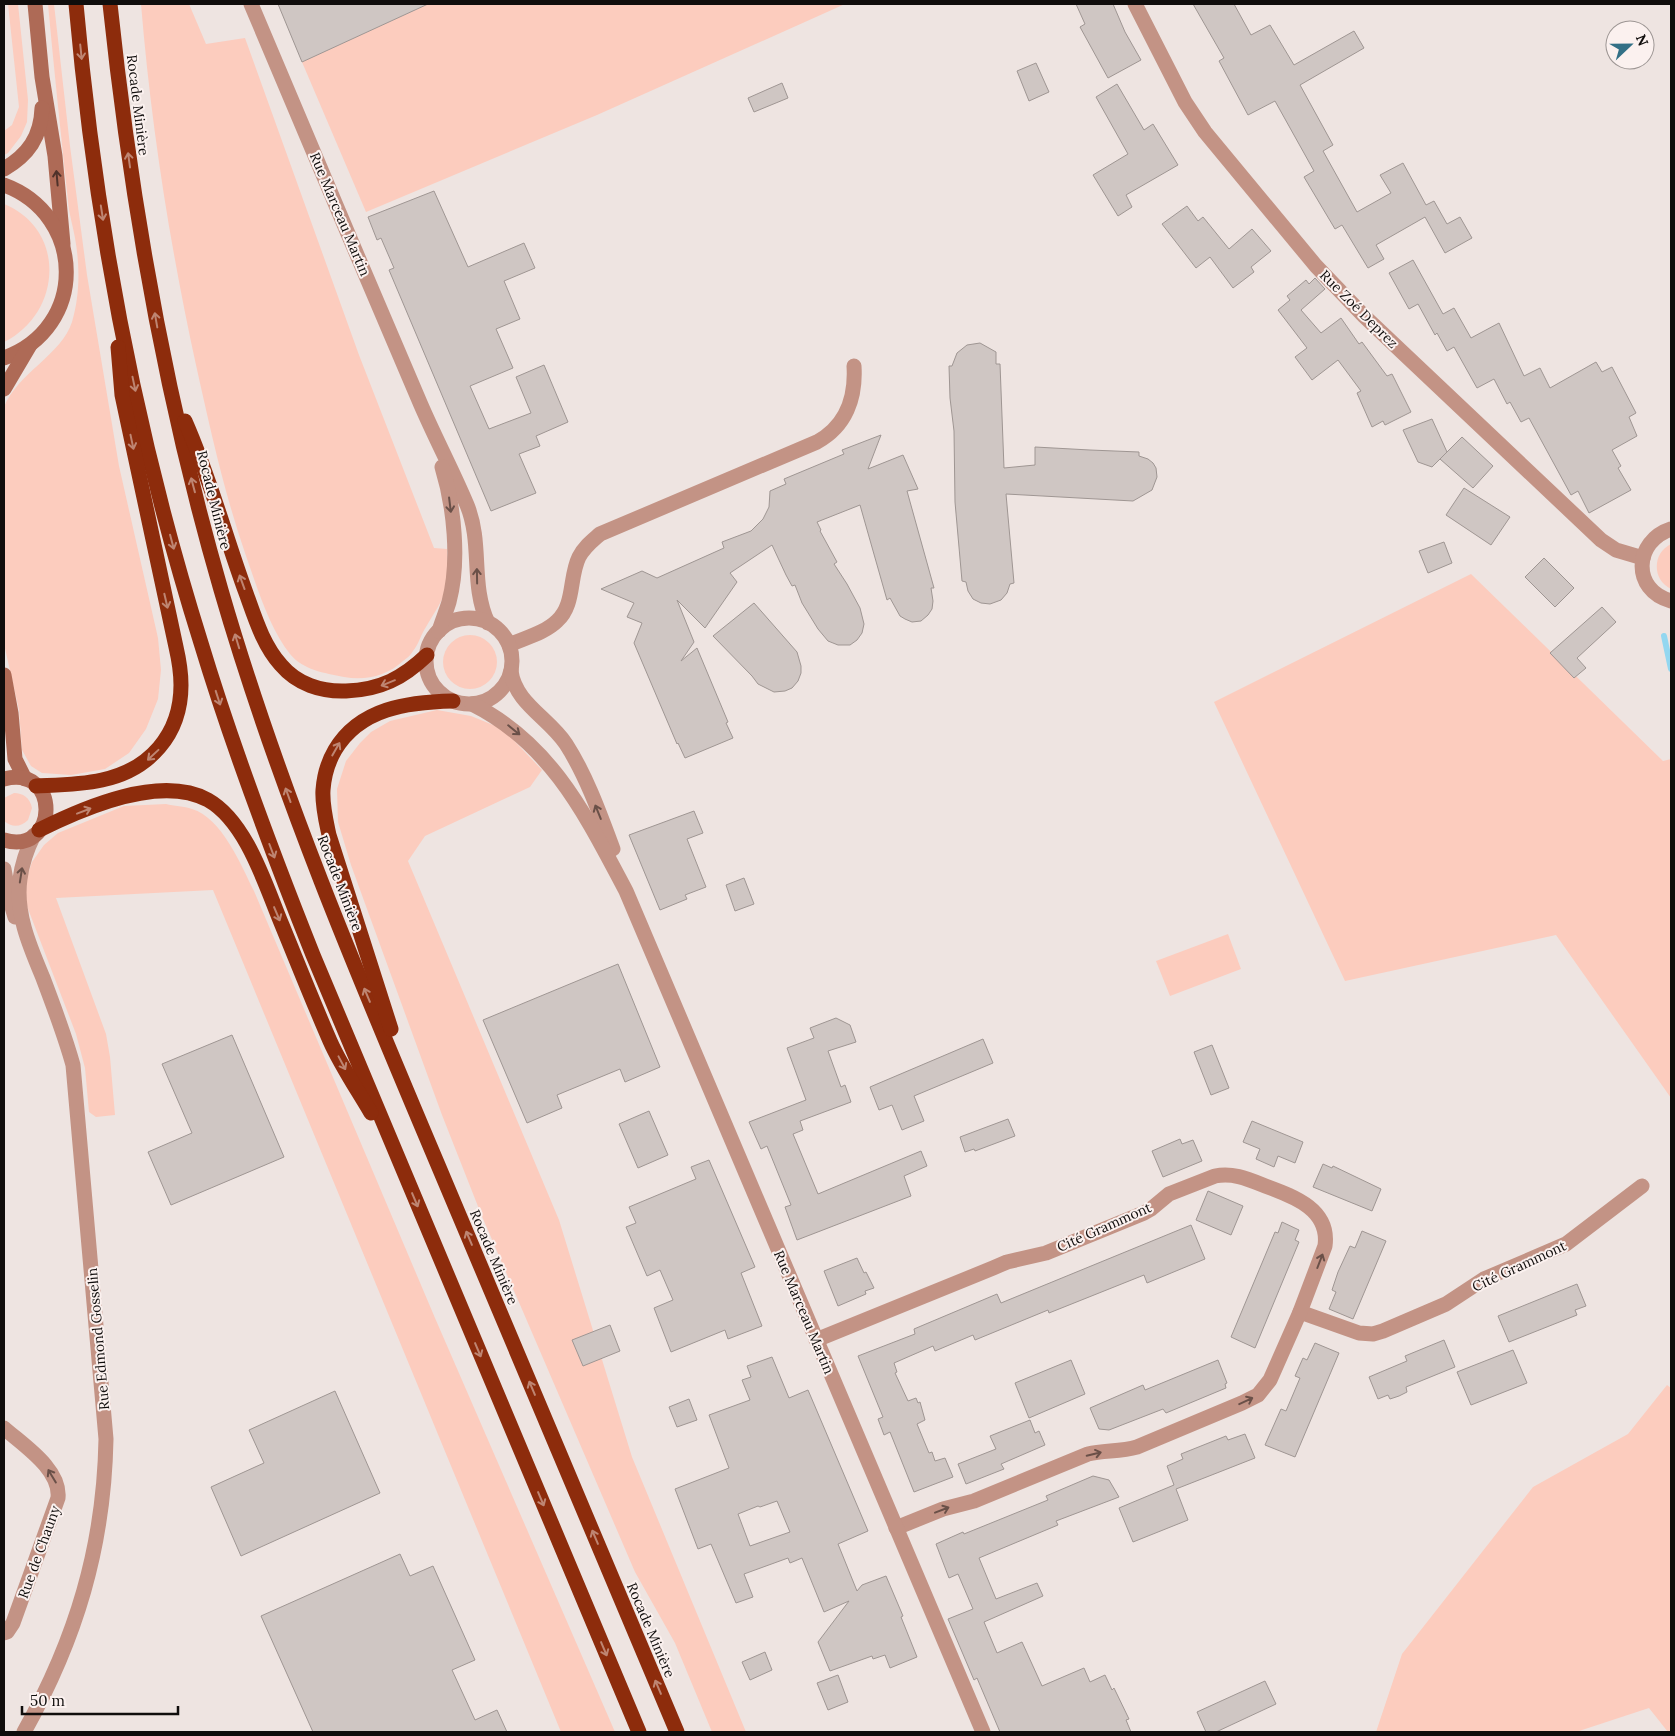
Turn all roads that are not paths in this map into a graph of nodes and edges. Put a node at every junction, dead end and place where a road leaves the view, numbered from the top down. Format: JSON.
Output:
{"nodes":[{"id":1,"x":35,"y":4,"type":"edge"},
{"id":2,"x":76,"y":4,"type":"edge"},
{"id":3,"x":110,"y":4,"type":"edge"},
{"id":4,"x":251,"y":4,"type":"edge"},
{"id":5,"x":1135,"y":4,"type":"edge"},
{"id":6,"x":42,"y":77,"type":"junction"},
{"id":7,"x":4,"y":169,"type":"edge"},
{"id":8,"x":4,"y":185,"type":"edge"},
{"id":9,"x":63,"y":244,"type":"junction"},
{"id":10,"x":111,"y":268,"type":"junction"},
{"id":11,"x":32,"y":343,"type":"junction"},
{"id":12,"x":4,"y":358,"type":"edge"},
{"id":13,"x":854,"y":366,"type":"dead end"},
{"id":14,"x":168,"y":386,"type":"junction"},
{"id":15,"x":4,"y":389,"type":"edge"},
{"id":16,"x":429,"y":425,"type":"junction"},
{"id":17,"x":1671,"y":529,"type":"edge"},
{"id":18,"x":1643,"y":558,"type":"junction"},
{"id":19,"x":1671,"y":601,"type":"edge"},
{"id":20,"x":488,"y":623,"type":"junction"},
{"id":21,"x":439,"y":631,"type":"junction"},
{"id":22,"x":509,"y":645,"type":"junction"},
{"id":23,"x":427,"y":655,"type":"junction"},
{"id":24,"x":511,"y":671,"type":"junction"},
{"id":25,"x":4,"y":675,"type":"edge"},
{"id":26,"x":453,"y":701,"type":"junction"},
{"id":27,"x":472,"y":704,"type":"junction"},
{"id":28,"x":4,"y":779,"type":"edge"},
{"id":29,"x":30,"y":782,"type":"junction"},
{"id":30,"x":37,"y":833,"type":"junction"},
{"id":31,"x":4,"y":840,"type":"edge"},
{"id":32,"x":4,"y":869,"type":"edge"},
{"id":33,"x":626,"y":891,"type":"junction"},
{"id":34,"x":28,"y":940,"type":"junction"},
{"id":35,"x":426,"y":1137,"type":"junction"},
{"id":36,"x":397,"y":1155,"type":"junction"},
{"id":37,"x":1642,"y":1186,"type":"dead end"},
{"id":38,"x":1300,"y":1312,"type":"junction"},
{"id":39,"x":816,"y":1340,"type":"junction"},
{"id":40,"x":4,"y":1428,"type":"edge"},
{"id":41,"x":896,"y":1528,"type":"junction"},
{"id":42,"x":4,"y":1633,"type":"edge"},
{"id":43,"x":24,"y":1732,"type":"edge"},
{"id":44,"x":639,"y":1732,"type":"edge"},
{"id":45,"x":677,"y":1732,"type":"edge"},
{"id":46,"x":983,"y":1732,"type":"edge"}],
"edges":[{"from":1,"to":6,"type":"main road"},
{"from":2,"to":10,"type":"highway","one_way":true},
{"from":14,"to":3,"type":"highway","name":"Rocade Minière","one_way":true},
{"from":4,"to":16,"type":"street","name":"Rue Marceau Martin"},
{"from":5,"to":18,"type":"street","name":"Rue Zoé Deprez"},
{"from":6,"to":7,"type":"main road"},
{"from":9,"to":6,"type":"main road","one_way":true},
{"from":8,"to":9,"type":"main road"},
{"from":9,"to":11,"type":"main road"},
{"from":10,"to":29,"type":"highway","one_way":true},
{"from":10,"to":36,"type":"highway","one_way":true},
{"from":11,"to":12,"type":"main road"},
{"from":11,"to":15,"type":"main road"},
{"from":13,"to":22,"type":"street"},
{"from":23,"to":14,"type":"highway","one_way":true},
{"from":35,"to":14,"type":"highway","name":"Rocade Minière","one_way":true},
{"from":20,"to":16,"type":"street","name":"Rue Marceau Martin","one_way":true},
{"from":16,"to":21,"type":"street","name":"Rue Marceau Martin","one_way":true},
{"from":17,"to":18,"type":"street"},
{"from":18,"to":19,"type":"street"},
{"from":20,"to":21,"type":"street"},
{"from":20,"to":22,"type":"street","name":"Rue Marceau Martin"},
{"from":21,"to":23,"type":"street","name":"Rue Marceau Martin"},
{"from":22,"to":24,"type":"street","name":"Rue Marceau Martin"},
{"from":23,"to":26,"type":"street"},
{"from":24,"to":27,"type":"street","name":"Rue Marceau Martin"},
{"from":33,"to":24,"type":"street","name":"Rue Marceau Martin","one_way":true},
{"from":25,"to":29,"type":"main road"},
{"from":26,"to":27,"type":"street","name":"Rue Marceau Martin"},
{"from":35,"to":26,"type":"highway","one_way":true},
{"from":27,"to":33,"type":"street","name":"Rue Marceau Martin","one_way":true},
{"from":28,"to":29,"type":"main road"},
{"from":29,"to":30,"type":"main road"},
{"from":30,"to":31,"type":"main road"},
{"from":34,"to":30,"type":"street","name":"Rue Edmond Gosselin","one_way":true},
{"from":30,"to":36,"type":"highway","one_way":true},
{"from":32,"to":34,"type":"street","name":"Rue Edmond Gosselin"},
{"from":33,"to":39,"type":"street","name":"Rue Marceau Martin"},
{"from":34,"to":43,"type":"street","name":"Rue Edmond Gosselin"},
{"from":45,"to":35,"type":"highway","name":"Rocade Minière","one_way":true},
{"from":36,"to":44,"type":"highway","one_way":true},
{"from":37,"to":38,"type":"street","name":"Cité Grammont"},
{"from":38,"to":39,"type":"street","name":"Cité Grammont","one_way":true},
{"from":41,"to":38,"type":"street","name":"Cité Grammont","one_way":true},
{"from":39,"to":41,"type":"street","name":"Rue Marceau Martin"},
{"from":42,"to":40,"type":"street","name":"Rue de Chauny","one_way":true},
{"from":41,"to":46,"type":"street","name":"Rue Marceau Martin"}]}
